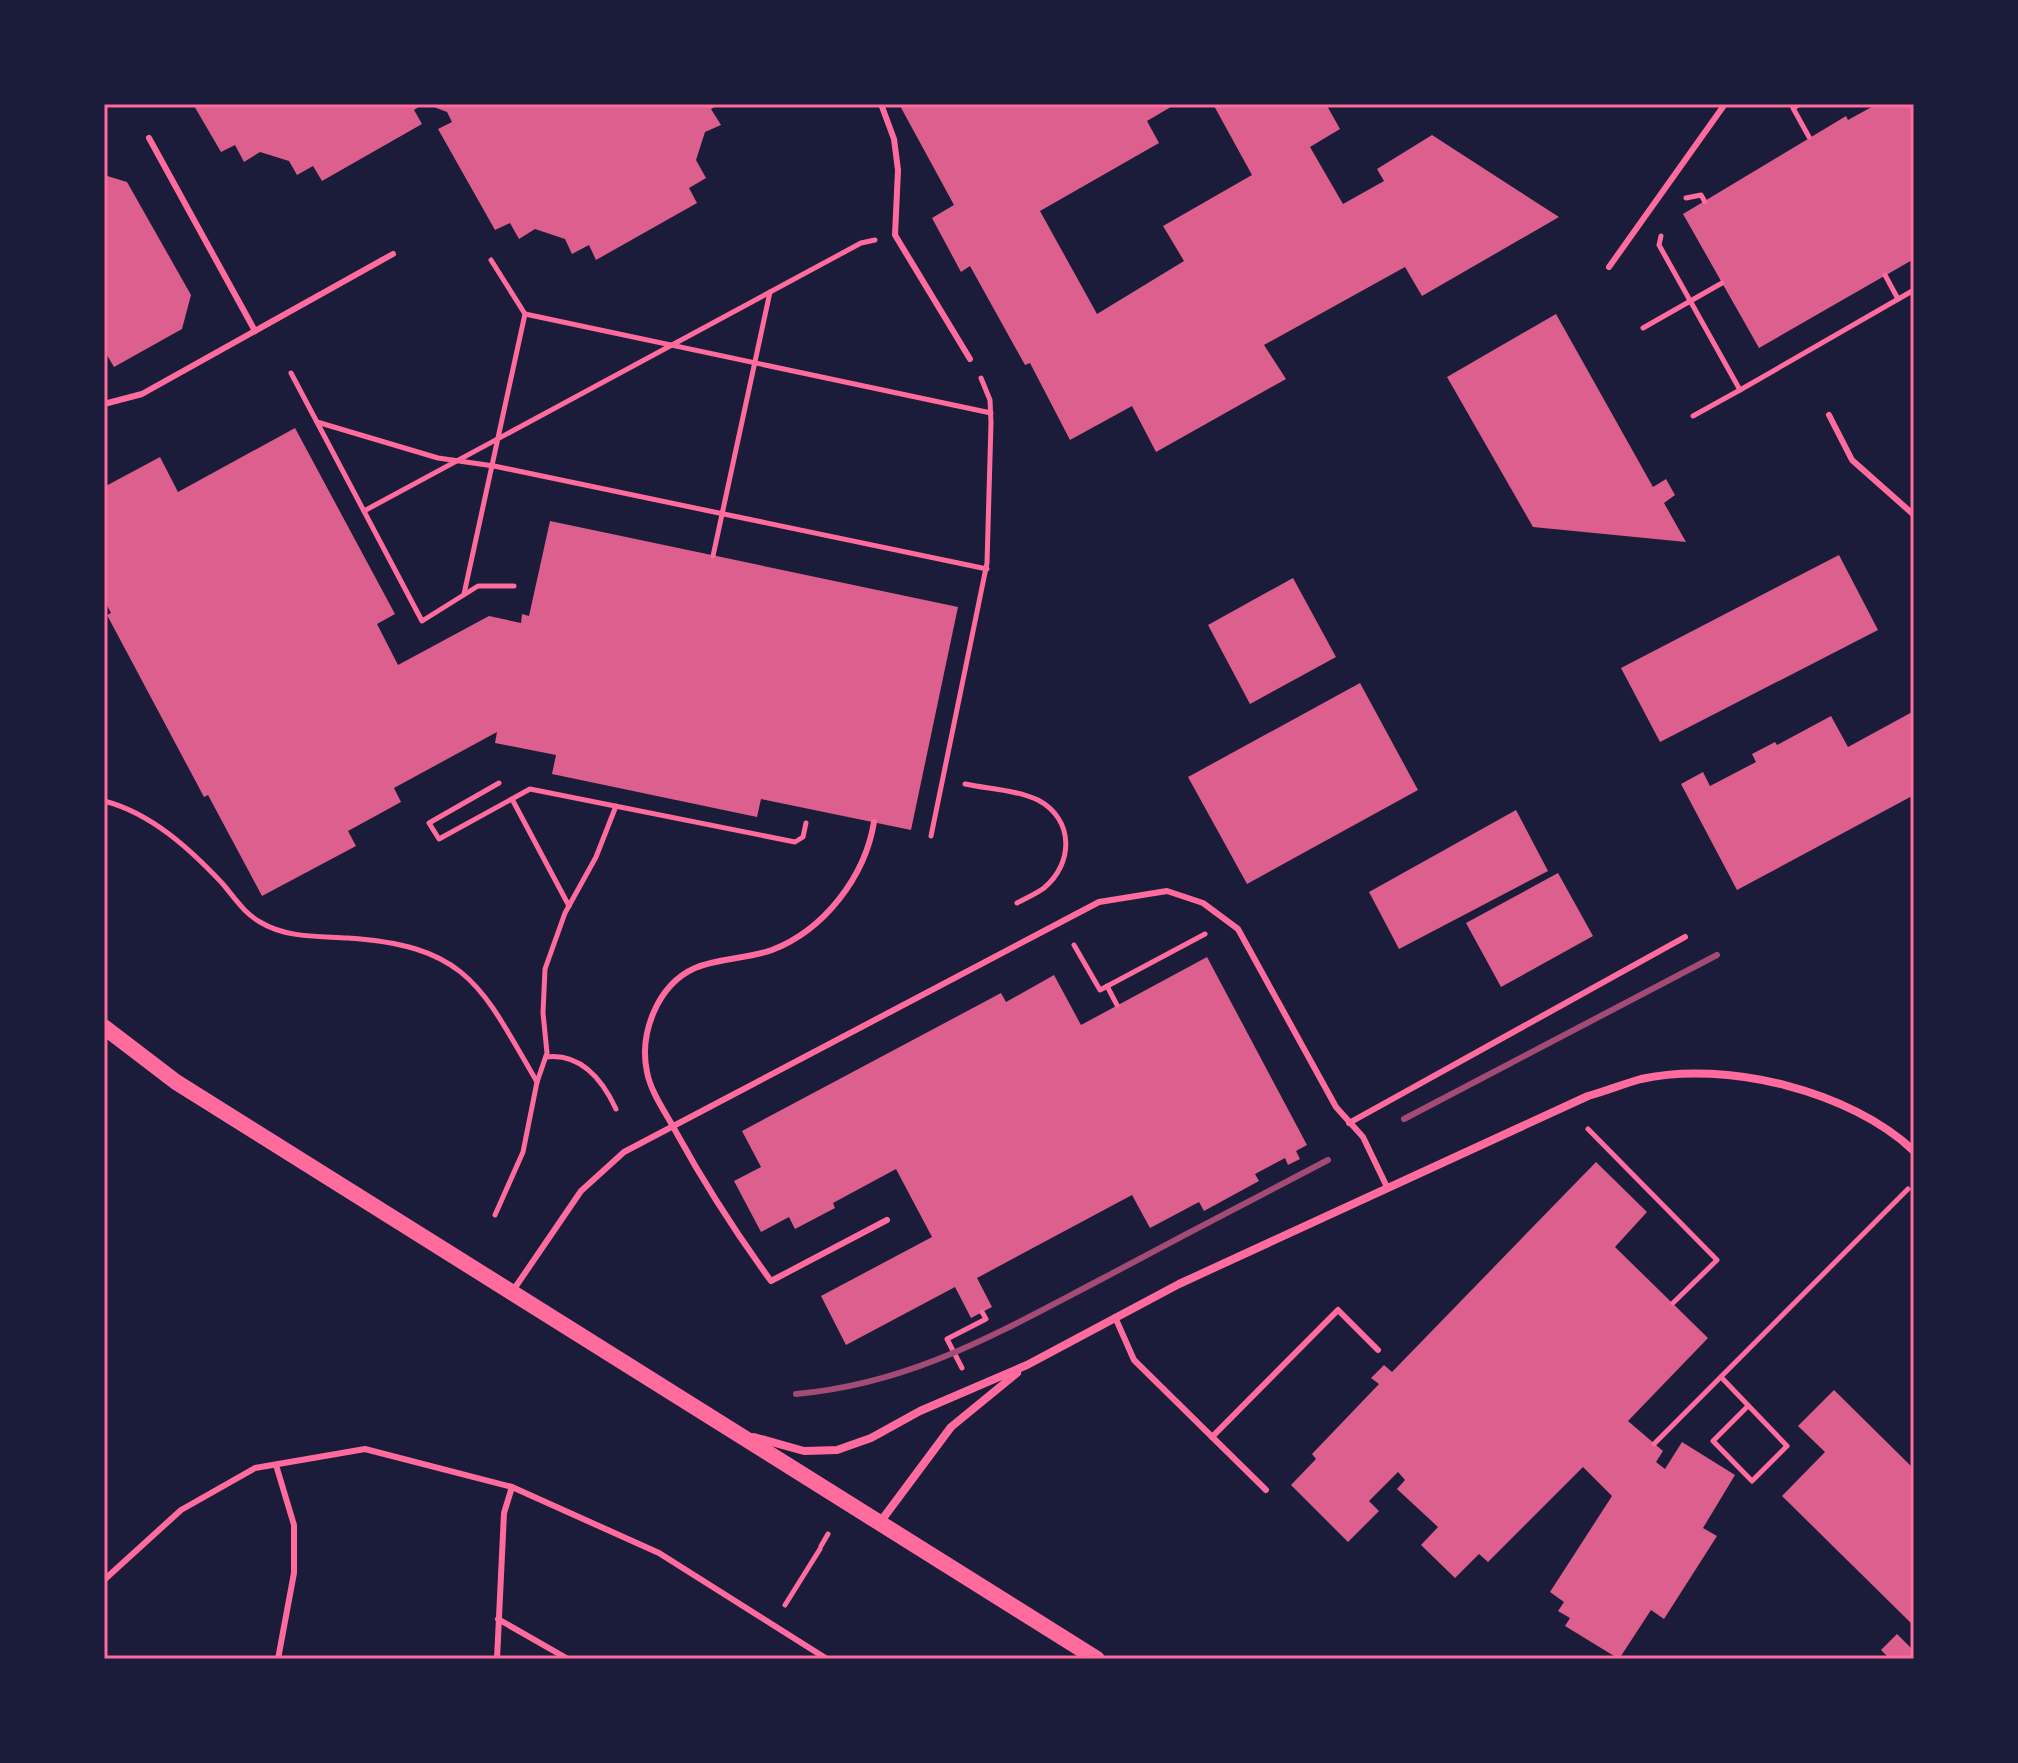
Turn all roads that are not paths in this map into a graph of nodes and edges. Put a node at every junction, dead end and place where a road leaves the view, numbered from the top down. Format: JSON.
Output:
{"nodes":[{"id":1,"x":881,"y":104,"type":"edge"},
{"id":2,"x":1725,"y":104,"type":"edge"},
{"id":3,"x":149,"y":138,"type":"dead end"},
{"id":4,"x":393,"y":254,"type":"dead end"},
{"id":5,"x":1609,"y":267,"type":"dead end"},
{"id":6,"x":255,"y":331,"type":"junction"},
{"id":7,"x":970,"y":359,"type":"road end"},
{"id":8,"x":104,"y":404,"type":"edge"},
{"id":9,"x":1829,"y":415,"type":"dead end"},
{"id":10,"x":1914,"y":515,"type":"edge"},
{"id":11,"x":874,"y":822,"type":"dead end"},
{"id":12,"x":1685,"y":937,"type":"dead end"},
{"id":13,"x":104,"y":1027,"type":"edge"},
{"id":14,"x":1349,"y":1123,"type":"junction"},
{"id":15,"x":673,"y":1126,"type":"junction"},
{"id":16,"x":1914,"y":1151,"type":"edge"},
{"id":17,"x":1387,"y":1187,"type":"junction"},
{"id":18,"x":887,"y":1220,"type":"dead end"},
{"id":19,"x":512,"y":1292,"type":"junction"},
{"id":20,"x":1115,"y":1317,"type":"junction"},
{"id":21,"x":1378,"y":1350,"type":"dead end"},
{"id":22,"x":1027,"y":1365,"type":"junction"},
{"id":23,"x":743,"y":1435,"type":"junction"},
{"id":24,"x":1212,"y":1437,"type":"junction"},
{"id":25,"x":276,"y":1465,"type":"junction"},
{"id":26,"x":512,"y":1487,"type":"junction"},
{"id":27,"x":1266,"y":1490,"type":"dead end"},
{"id":28,"x":881,"y":1521,"type":"junction"},
{"id":29,"x":104,"y":1580,"type":"edge"},
{"id":30,"x":498,"y":1619,"type":"junction"},
{"id":31,"x":278,"y":1659,"type":"edge"},
{"id":32,"x":497,"y":1659,"type":"edge"},
{"id":33,"x":568,"y":1659,"type":"edge"},
{"id":34,"x":827,"y":1659,"type":"edge"},
{"id":35,"x":1097,"y":1659,"type":"edge"}],
"edges":[{"from":1,"to":7,"type":"lane"},
{"from":2,"to":5,"type":"lane"},
{"from":3,"to":6,"type":"lane"},
{"from":4,"to":6,"type":"lane"},
{"from":6,"to":8,"type":"lane"},
{"from":9,"to":10,"type":"lane"},
{"from":11,"to":15,"type":"lane"},
{"from":12,"to":14,"type":"lane"},
{"from":13,"to":19,"type":"main road"},
{"from":14,"to":15,"type":"lane"},
{"from":14,"to":17,"type":"lane"},
{"from":15,"to":18,"type":"lane"},
{"from":15,"to":19,"type":"lane"},
{"from":16,"to":17,"type":"street"},
{"from":17,"to":20,"type":"street"},
{"from":19,"to":23,"type":"main road"},
{"from":20,"to":22,"type":"street"},
{"from":20,"to":24,"type":"lane"},
{"from":21,"to":24,"type":"lane"},
{"from":22,"to":23,"type":"street"},
{"from":22,"to":28,"type":"street"},
{"from":23,"to":28,"type":"main road"},
{"from":24,"to":27,"type":"lane"},
{"from":25,"to":26,"type":"lane"},
{"from":25,"to":29,"type":"lane"},
{"from":25,"to":31,"type":"lane"},
{"from":26,"to":30,"type":"lane"},
{"from":26,"to":34,"type":"lane"},
{"from":28,"to":35,"type":"main road"},
{"from":30,"to":32,"type":"lane"},
{"from":30,"to":33,"type":"lane"}]}
